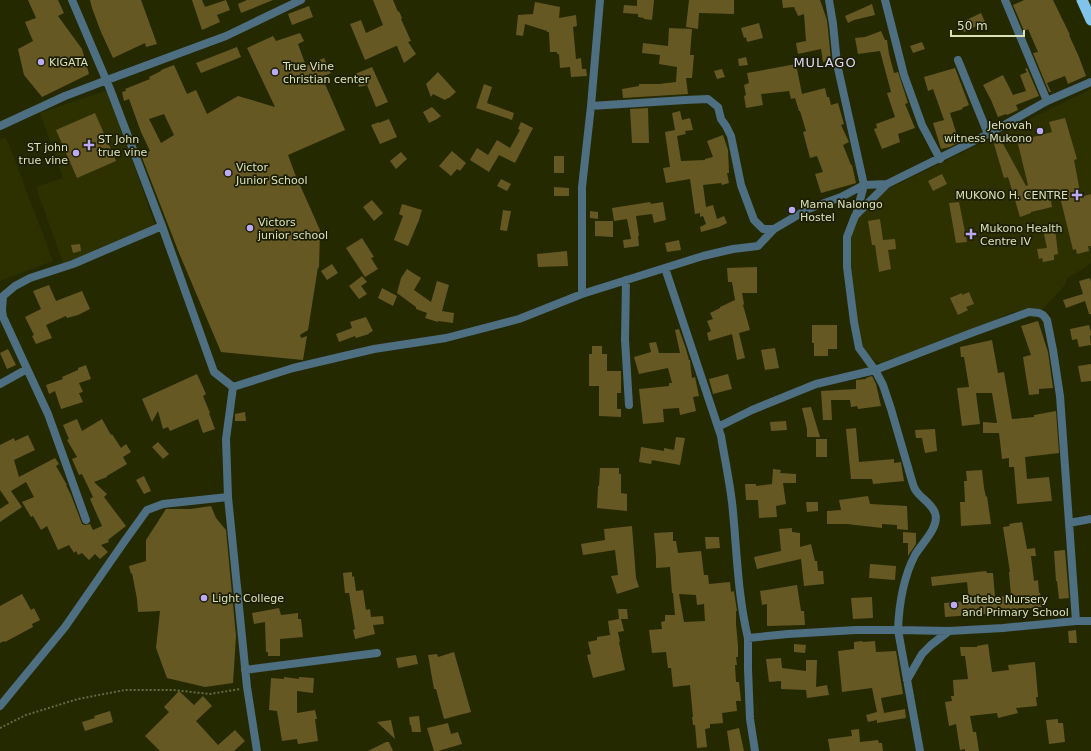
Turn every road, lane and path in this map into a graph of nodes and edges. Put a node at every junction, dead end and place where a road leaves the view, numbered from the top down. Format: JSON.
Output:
{"nodes":[{"id":1,"x":72,"y":0,"type":"edge"},
{"id":2,"x":301,"y":0,"type":"edge"},
{"id":3,"x":600,"y":0,"type":"edge"},
{"id":4,"x":829,"y":0,"type":"edge"},
{"id":5,"x":885,"y":0,"type":"edge"},
{"id":6,"x":1005,"y":0,"type":"edge"},
{"id":7,"x":1082,"y":0,"type":"edge"},
{"id":8,"x":1091,"y":20,"type":"edge"},
{"id":9,"x":958,"y":60,"type":"dead end"},
{"id":10,"x":107,"y":80,"type":"junction"},
{"id":11,"x":1091,"y":82,"type":"edge"},
{"id":12,"x":1047,"y":101,"type":"junction"},
{"id":13,"x":591,"y":106,"type":"junction"},
{"id":14,"x":0,"y":126,"type":"edge"},
{"id":15,"x":988,"y":134,"type":"junction"},
{"id":16,"x":940,"y":158,"type":"junction"},
{"id":17,"x":887,"y":184,"type":"junction"},
{"id":18,"x":864,"y":185,"type":"junction"},
{"id":19,"x":855,"y":216,"type":"junction"},
{"id":20,"x":162,"y":226,"type":"junction"},
{"id":21,"x":774,"y":229,"type":"junction"},
{"id":22,"x":665,"y":268,"type":"junction"},
{"id":23,"x":626,"y":280,"type":"junction"},
{"id":24,"x":582,"y":294,"type":"junction"},
{"id":25,"x":2,"y":319,"type":"edge"},
{"id":26,"x":27,"y":369,"type":"junction"},
{"id":27,"x":874,"y":370,"type":"junction"},
{"id":28,"x":0,"y":384,"type":"edge"},
{"id":29,"x":233,"y":387,"type":"junction"},
{"id":30,"x":629,"y":405,"type":"dead end"},
{"id":31,"x":718,"y":427,"type":"junction"},
{"id":32,"x":228,"y":497,"type":"junction"},
{"id":33,"x":1091,"y":518,"type":"edge"},
{"id":34,"x":86,"y":520,"type":"dead end"},
{"id":35,"x":1069,"y":523,"type":"junction"},
{"id":36,"x":1076,"y":621,"type":"junction"},
{"id":37,"x":1091,"y":621,"type":"edge"},
{"id":38,"x":898,"y":630,"type":"junction"},
{"id":39,"x":949,"y":631,"type":"junction"},
{"id":40,"x":748,"y":638,"type":"junction"},
{"id":41,"x":377,"y":654,"type":"dead end"},
{"id":42,"x":245,"y":670,"type":"junction"},
{"id":43,"x":907,"y":680,"type":"junction"},
{"id":44,"x":247,"y":687,"type":"junction"},
{"id":45,"x":0,"y":706,"type":"edge"},
{"id":46,"x":0,"y":728,"type":"edge"},
{"id":47,"x":257,"y":751,"type":"edge"},
{"id":48,"x":755,"y":751,"type":"edge"},
{"id":49,"x":920,"y":751,"type":"edge"}],
"edges":[{"from":1,"to":10,"type":"street"},
{"from":2,"to":10,"type":"street"},
{"from":3,"to":13,"type":"street"},
{"from":4,"to":18,"type":"street"},
{"from":5,"to":16,"type":"street"},
{"from":6,"to":12,"type":"street"},
{"from":7,"to":8,"type":"highway"},
{"from":9,"to":15,"type":"street"},
{"from":10,"to":14,"type":"street"},
{"from":10,"to":20,"type":"street"},
{"from":11,"to":12,"type":"street"},
{"from":12,"to":15,"type":"street"},
{"from":13,"to":21,"type":"street"},
{"from":13,"to":24,"type":"street"},
{"from":15,"to":16,"type":"street"},
{"from":16,"to":17,"type":"street"},
{"from":17,"to":18,"type":"street"},
{"from":17,"to":19,"type":"street"},
{"from":18,"to":19,"type":"street"},
{"from":18,"to":21,"type":"street"},
{"from":19,"to":27,"type":"street"},
{"from":20,"to":25,"type":"street"},
{"from":20,"to":29,"type":"street"},
{"from":21,"to":22,"type":"street"},
{"from":22,"to":23,"type":"street"},
{"from":22,"to":31,"type":"street"},
{"from":23,"to":24,"type":"street"},
{"from":23,"to":30,"type":"street"},
{"from":24,"to":29,"type":"street"},
{"from":25,"to":26,"type":"street"},
{"from":26,"to":28,"type":"street"},
{"from":26,"to":34,"type":"street"},
{"from":27,"to":31,"type":"street"},
{"from":27,"to":35,"type":"street"},
{"from":27,"to":38,"type":"street"},
{"from":29,"to":32,"type":"street"},
{"from":31,"to":40,"type":"street"},
{"from":32,"to":42,"type":"street"},
{"from":32,"to":45,"type":"street"},
{"from":33,"to":35,"type":"street"},
{"from":35,"to":36,"type":"street"},
{"from":36,"to":37,"type":"street"},
{"from":36,"to":39,"type":"street"},
{"from":38,"to":39,"type":"street"},
{"from":38,"to":40,"type":"street"},
{"from":38,"to":43,"type":"street"},
{"from":39,"to":43,"type":"street"},
{"from":40,"to":48,"type":"street"},
{"from":41,"to":42,"type":"street"},
{"from":42,"to":44,"type":"street"},
{"from":43,"to":49,"type":"street"},
{"from":44,"to":46,"type":"path"},
{"from":44,"to":47,"type":"street"}]}
